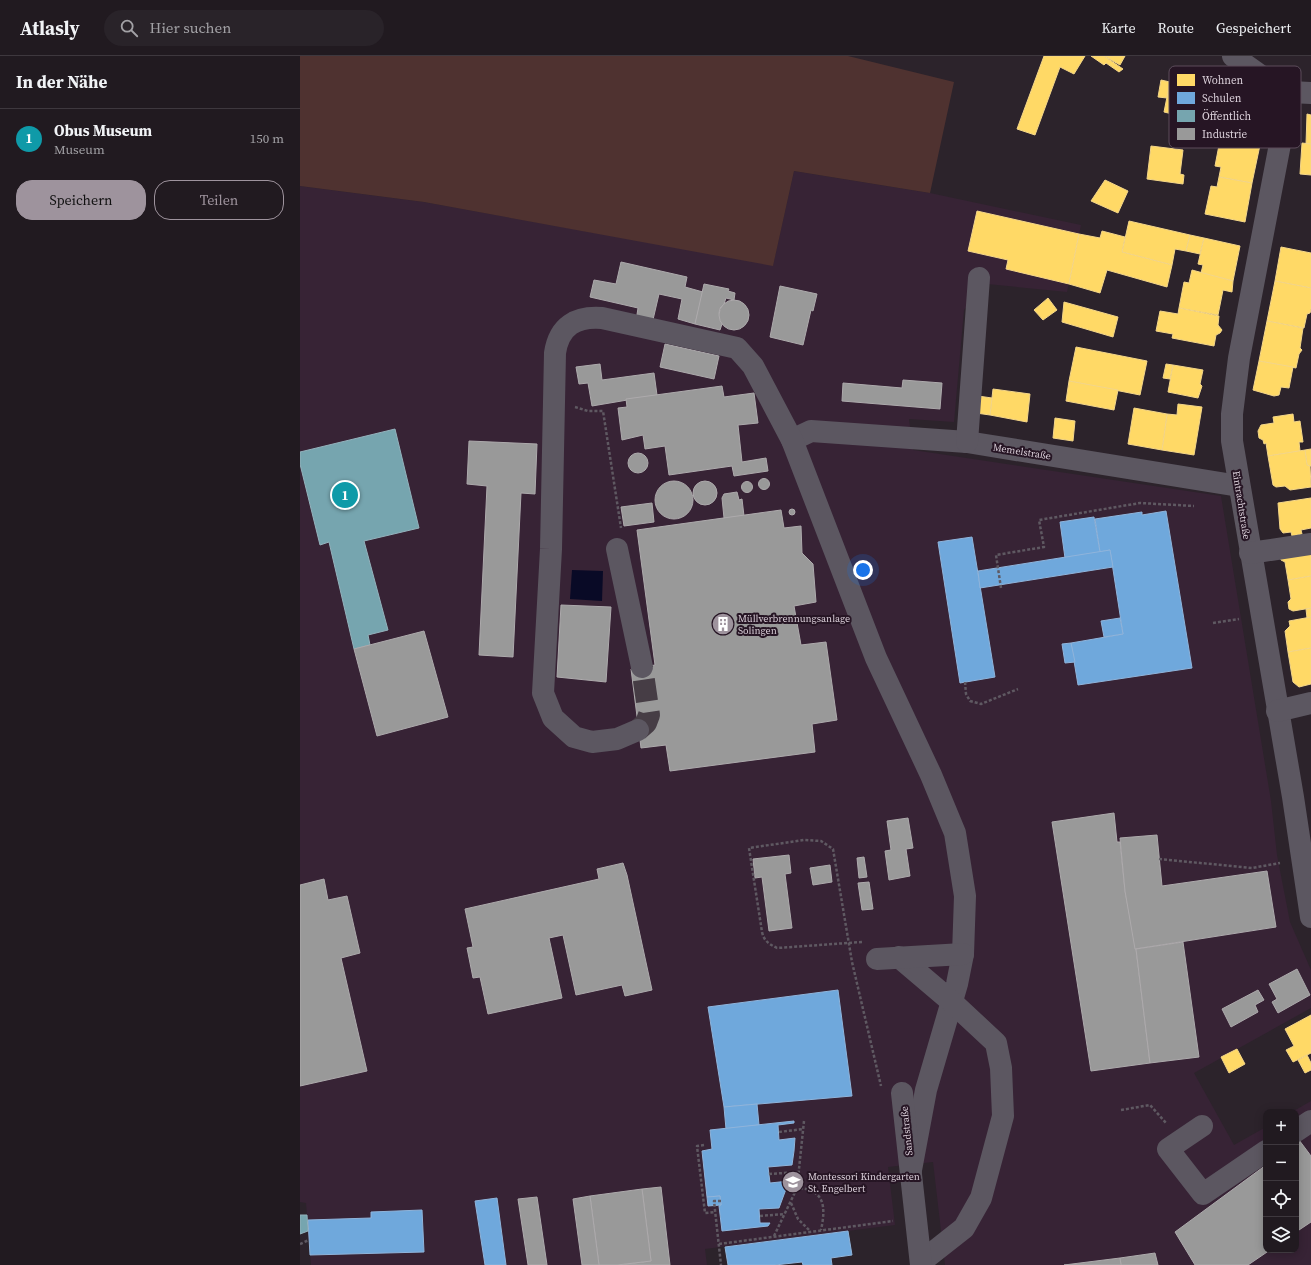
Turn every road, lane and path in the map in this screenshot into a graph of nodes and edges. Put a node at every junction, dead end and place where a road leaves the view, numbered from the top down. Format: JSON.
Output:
{"nodes":[{"id":1,"x":1233,"y":56,"type":"edge"},
{"id":2,"x":1247,"y":66,"type":"edge"},
{"id":3,"x":1301,"y":93,"type":"edge"},
{"id":4,"x":1311,"y":93,"type":"edge"},
{"id":5,"x":1279,"y":148,"type":"edge"},
{"id":6,"x":979,"y":278,"type":"dead end"},
{"id":7,"x":573,"y":406,"type":"dead end"},
{"id":8,"x":792,"y":440,"type":"junction"},
{"id":9,"x":968,"y":442,"type":"junction"},
{"id":10,"x":1238,"y":486,"type":"junction"},
{"id":11,"x":1194,"y":506,"type":"dead end"},
{"id":12,"x":620,"y":542,"type":"joint"},
{"id":13,"x":1311,"y":544,"type":"edge"},
{"id":14,"x":1250,"y":553,"type":"junction"},
{"id":15,"x":1002,"y":588,"type":"dead end"},
{"id":16,"x":1261,"y":615,"type":"junction"},
{"id":17,"x":1213,"y":623,"type":"dead end"},
{"id":18,"x":642,"y":667,"type":"tunnel mouth"},
{"id":19,"x":965,"y":682,"type":"dead end"},
{"id":20,"x":1018,"y":689,"type":"dead end"},
{"id":21,"x":1311,"y":703,"type":"edge"},
{"id":22,"x":1277,"y":711,"type":"junction"},
{"id":23,"x":638,"y":730,"type":"tunnel mouth"},
{"id":24,"x":1301,"y":858,"type":"junction"},
{"id":25,"x":1159,"y":859,"type":"dead end"},
{"id":26,"x":1311,"y":917,"type":"edge"},
{"id":27,"x":849,"y":943,"type":"junction"},
{"id":28,"x":873,"y":950,"type":"joint"},
{"id":29,"x":963,"y":954,"type":"junction"},
{"id":30,"x":899,"y":957,"type":"junction"},
{"id":31,"x":952,"y":1002,"type":"junction"},
{"id":32,"x":881,"y":1086,"type":"dead end"},
{"id":33,"x":902,"y":1093,"type":"dead end"},
{"id":34,"x":1121,"y":1110,"type":"dead end"},
{"id":35,"x":804,"y":1121,"type":"dead end"},
{"id":36,"x":1202,"y":1126,"type":"dead end"},
{"id":37,"x":804,"y":1129,"type":"junction"},
{"id":38,"x":779,"y":1132,"type":"dead end"},
{"id":39,"x":1181,"y":1141,"type":"junction"},
{"id":40,"x":704,"y":1145,"type":"dead end"},
{"id":41,"x":1263,"y":1153,"type":"edge"},
{"id":42,"x":910,"y":1170,"type":"junction"},
{"id":43,"x":799,"y":1172,"type":"junction"},
{"id":44,"x":769,"y":1174,"type":"dead end"},
{"id":45,"x":797,"y":1188,"type":"junction"},
{"id":46,"x":721,"y":1201,"type":"dead end"},
{"id":47,"x":791,"y":1202,"type":"junction"},
{"id":48,"x":715,"y":1212,"type":"junction"},
{"id":49,"x":785,"y":1214,"type":"junction"},
{"id":50,"x":760,"y":1216,"type":"dead end"},
{"id":51,"x":916,"y":1218,"type":"junction"},
{"id":52,"x":821,"y":1230,"type":"junction"},
{"id":53,"x":810,"y":1231,"type":"junction"},
{"id":54,"x":774,"y":1236,"type":"junction"},
{"id":55,"x":309,"y":1240,"type":"dead end"},
{"id":56,"x":300,"y":1244,"type":"edge"},
{"id":57,"x":719,"y":1244,"type":"junction"},
{"id":58,"x":921,"y":1263,"type":"edge"},
{"id":59,"x":722,"y":1265,"type":"edge"}],
"edges":[{"from":1,"to":2,"type":"street"},
{"from":3,"to":4,"type":"street"},
{"from":5,"to":10,"type":"street","name":"Eintrachtstraße"},
{"from":6,"to":9,"type":"street"},
{"from":7,"to":12,"type":"path"},
{"from":8,"to":9,"type":"street","name":"Memelstraße"},
{"from":8,"to":23,"type":"street"},
{"from":8,"to":29,"type":"street"},
{"from":9,"to":10,"type":"street","name":"Memelstraße"},
{"from":10,"to":14,"type":"street","name":"Eintrachtstraße"},
{"from":11,"to":15,"type":"path"},
{"from":12,"to":18,"type":"street"},
{"from":13,"to":14,"type":"street"},
{"from":14,"to":16,"type":"street","name":"Eintrachtstraße"},
{"from":16,"to":17,"type":"path"},
{"from":16,"to":22,"type":"street","name":"Eintrachtstraße"},
{"from":19,"to":20,"type":"path"},
{"from":21,"to":22,"type":"street"},
{"from":22,"to":24,"type":"street","name":"Eintrachtstraße"},
{"from":24,"to":25,"type":"path"},
{"from":24,"to":26,"type":"street","name":"Eintrachtstraße"},
{"from":27,"to":27,"type":"path"},
{"from":27,"to":28,"type":"path"},
{"from":27,"to":32,"type":"path"},
{"from":28,"to":30,"type":"street"},
{"from":29,"to":30,"type":"street"},
{"from":29,"to":31,"type":"street"},
{"from":30,"to":31,"type":"street"},
{"from":31,"to":42,"type":"street"},
{"from":31,"to":58,"type":"street"},
{"from":33,"to":42,"type":"street","name":"Sandstraße"},
{"from":34,"to":39,"type":"path"},
{"from":35,"to":37,"type":"path"},
{"from":36,"to":39,"type":"street"},
{"from":37,"to":38,"type":"path"},
{"from":37,"to":43,"type":"path"},
{"from":39,"to":41,"type":"street"},
{"from":40,"to":48,"type":"path"},
{"from":42,"to":51,"type":"street","name":"Sandstraße"},
{"from":43,"to":44,"type":"path"},
{"from":43,"to":45,"type":"path"},
{"from":45,"to":47,"type":"path"},
{"from":45,"to":52,"type":"path"},
{"from":46,"to":48,"type":"path"},
{"from":47,"to":49,"type":"path"},
{"from":47,"to":53,"type":"path"},
{"from":48,"to":57,"type":"path"},
{"from":49,"to":50,"type":"path"},
{"from":49,"to":54,"type":"path"},
{"from":51,"to":52,"type":"path"},
{"from":51,"to":58,"type":"street","name":"Sandstraße"},
{"from":52,"to":53,"type":"path"},
{"from":53,"to":54,"type":"path"},
{"from":54,"to":57,"type":"path"},
{"from":55,"to":56,"type":"path"},
{"from":57,"to":59,"type":"path"}]}
